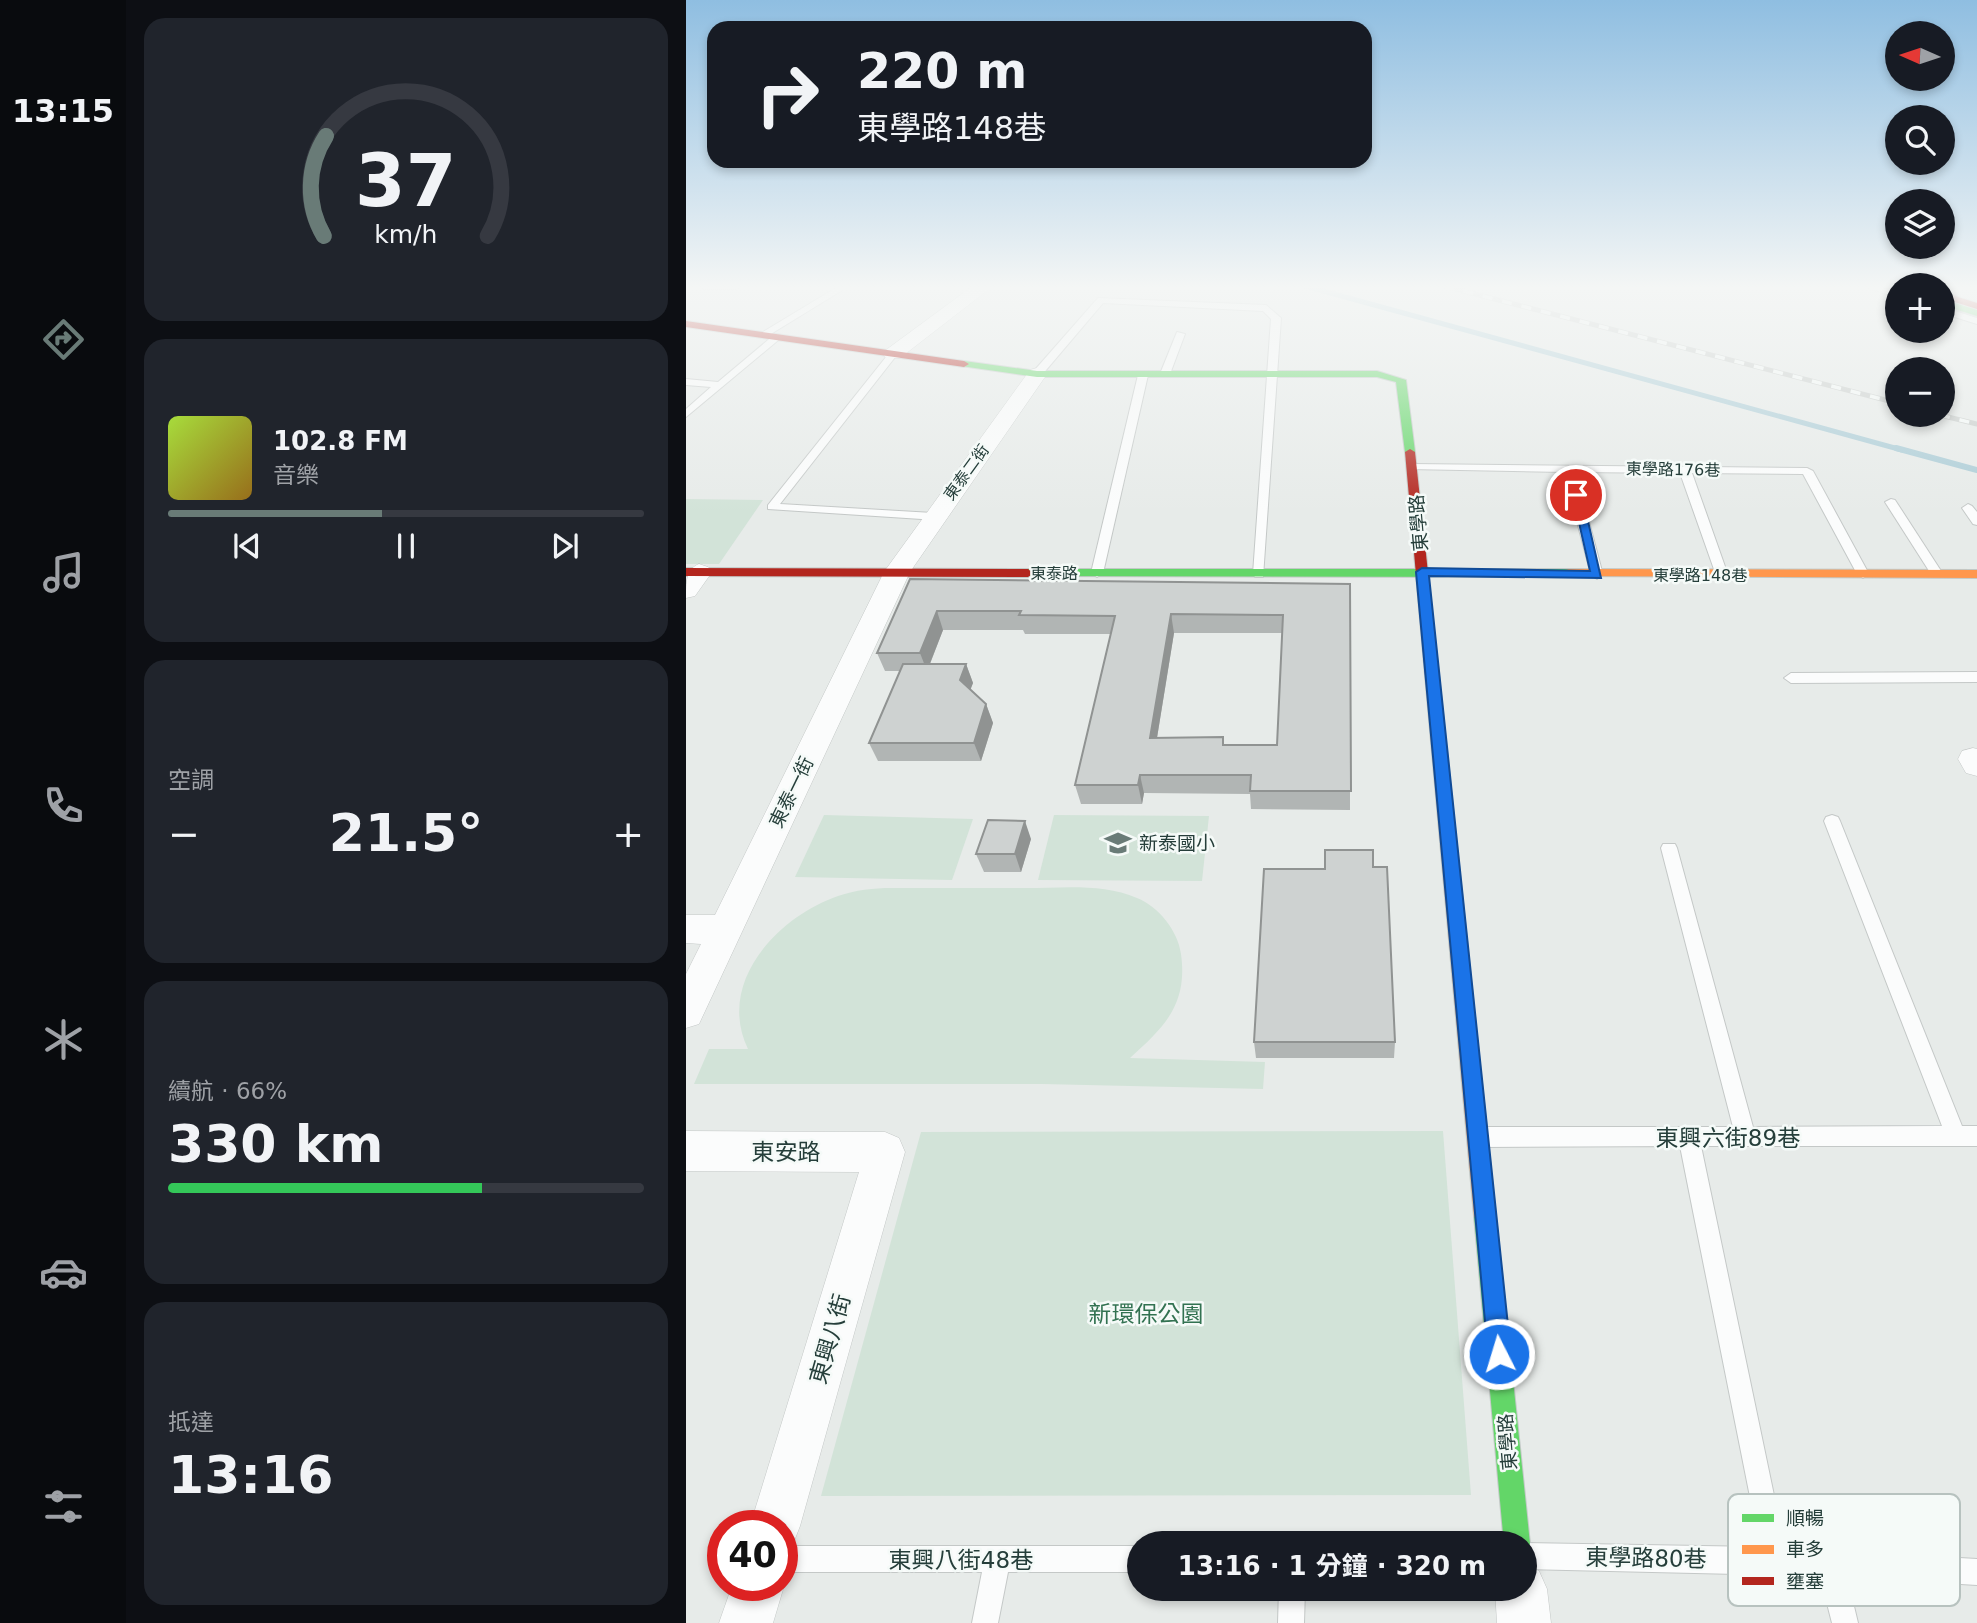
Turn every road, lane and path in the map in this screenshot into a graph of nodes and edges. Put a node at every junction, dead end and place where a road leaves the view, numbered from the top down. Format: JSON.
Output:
{"nodes":[{"id":1,"x":743,"y":362,"type":"edge"},
{"id":2,"x":887,"y":362,"type":"edge"},
{"id":3,"x":949,"y":362,"type":"edge"},
{"id":4,"x":1048,"y":362,"type":"edge"},
{"id":5,"x":1169,"y":362,"type":"edge"},
{"id":6,"x":1274,"y":362,"type":"edge"},
{"id":7,"x":1037,"y":374,"type":"junction"},
{"id":8,"x":1143,"y":374,"type":"junction"},
{"id":9,"x":1164,"y":374,"type":"junction"},
{"id":10,"x":1273,"y":374,"type":"junction"},
{"id":11,"x":686,"y":382,"type":"edge"},
{"id":12,"x":718,"y":385,"type":"junction"},
{"id":13,"x":686,"y":414,"type":"edge"},
{"id":14,"x":1412,"y":467,"type":"junction"},
{"id":15,"x":1569,"y":468,"type":"junction"},
{"id":16,"x":1685,"y":470,"type":"junction"},
{"id":17,"x":1891,"y":502,"type":"dead end"},
{"id":18,"x":1968,"y":509,"type":"dead end"},
{"id":19,"x":933,"y":517,"type":"junction"},
{"id":20,"x":1977,"y":521,"type":"edge"},
{"id":21,"x":897,"y":572,"type":"junction"},
{"id":22,"x":1422,"y":572,"type":"junction"},
{"id":23,"x":1097,"y":573,"type":"junction"},
{"id":24,"x":1259,"y":574,"type":"junction"},
{"id":25,"x":1863,"y":574,"type":"junction"},
{"id":26,"x":1937,"y":574,"type":"junction"},
{"id":27,"x":1977,"y":574,"type":"edge"},
{"id":28,"x":1597,"y":575,"type":"junction"},
{"id":29,"x":1722,"y":575,"type":"junction"},
{"id":30,"x":690,"y":578,"type":"edge"},
{"id":31,"x":1977,"y":677,"type":"edge"},
{"id":32,"x":1791,"y":678,"type":"dead end"},
{"id":33,"x":1832,"y":821,"type":"dead end"},
{"id":34,"x":1669,"y":848,"type":"dead end"},
{"id":35,"x":686,"y":929,"type":"edge"},
{"id":36,"x":724,"y":930,"type":"junction"},
{"id":37,"x":686,"y":1012,"type":"edge"},
{"id":38,"x":1956,"y":1136,"type":"junction"},
{"id":39,"x":1977,"y":1136,"type":"edge"},
{"id":40,"x":1480,"y":1137,"type":"junction"},
{"id":41,"x":1746,"y":1137,"type":"junction"},
{"id":42,"x":1689,"y":1139,"type":"junction"},
{"id":43,"x":686,"y":1152,"type":"edge"},
{"id":44,"x":885,"y":1152,"type":"joint"},
{"id":45,"x":1762,"y":1494,"type":"edge"},
{"id":46,"x":780,"y":1510,"type":"edge"},
{"id":47,"x":1516,"y":1531,"type":"edge"},
{"id":48,"x":1537,"y":1556,"type":"edge"},
{"id":49,"x":798,"y":1559,"type":"edge"},
{"id":50,"x":1127,"y":1559,"type":"edge"},
{"id":51,"x":1728,"y":1559,"type":"edge"},
{"id":52,"x":997,"y":1560,"type":"junction"},
{"id":53,"x":754,"y":1601,"type":"edge"},
{"id":54,"x":1292,"y":1601,"type":"edge"},
{"id":55,"x":1522,"y":1601,"type":"edge"},
{"id":56,"x":1841,"y":1606,"type":"edge"},
{"id":57,"x":747,"y":1623,"type":"edge"},
{"id":58,"x":985,"y":1623,"type":"edge"},
{"id":59,"x":1291,"y":1623,"type":"edge"},
{"id":60,"x":1524,"y":1623,"type":"edge"},
{"id":61,"x":1845,"y":1623,"type":"edge"}],
"edges":[{"from":1,"to":12,"type":"lane"},
{"from":2,"to":19,"type":"lane"},
{"from":3,"to":7,"type":"street"},
{"from":4,"to":7,"type":"lane"},
{"from":5,"to":9,"type":"lane"},
{"from":6,"to":10,"type":"lane"},
{"from":7,"to":8,"type":"street"},
{"from":7,"to":19,"type":"street","name":"東泰二街"},
{"from":8,"to":9,"type":"street"},
{"from":8,"to":23,"type":"lane"},
{"from":9,"to":10,"type":"street"},
{"from":10,"to":14,"type":"street","name":"東學路"},
{"from":10,"to":24,"type":"lane"},
{"from":11,"to":12,"type":"lane"},
{"from":12,"to":13,"type":"lane"},
{"from":14,"to":15,"type":"lane","name":"東學路176巷"},
{"from":14,"to":22,"type":"street","name":"東學路"},
{"from":15,"to":16,"type":"lane","name":"東學路176巷"},
{"from":15,"to":28,"type":"lane"},
{"from":16,"to":25,"type":"lane","name":"東學路176巷"},
{"from":16,"to":29,"type":"lane"},
{"from":17,"to":26,"type":"lane"},
{"from":18,"to":20,"type":"lane"},
{"from":19,"to":21,"type":"street","name":"東泰二街"},
{"from":21,"to":23,"type":"street","name":"東泰路"},
{"from":21,"to":30,"type":"street","name":"東泰路"},
{"from":21,"to":36,"type":"street","name":"東泰一街"},
{"from":22,"to":24,"type":"street","name":"東泰路"},
{"from":22,"to":28,"type":"street","name":"東學路148巷"},
{"from":22,"to":40,"type":"street","name":"東學路"},
{"from":23,"to":24,"type":"street","name":"東泰路"},
{"from":25,"to":26,"type":"street","name":"東學路148巷"},
{"from":25,"to":29,"type":"street","name":"東學路148巷"},
{"from":26,"to":27,"type":"street","name":"東學路148巷"},
{"from":28,"to":29,"type":"street","name":"東學路148巷"},
{"from":31,"to":32,"type":"lane"},
{"from":33,"to":38,"type":"lane"},
{"from":34,"to":41,"type":"lane"},
{"from":35,"to":36,"type":"street"},
{"from":36,"to":37,"type":"street","name":"東泰一街"},
{"from":38,"to":39,"type":"lane","name":"東興六街89巷"},
{"from":38,"to":41,"type":"lane","name":"東興六街89巷"},
{"from":40,"to":42,"type":"lane","name":"東興六街89巷"},
{"from":40,"to":47,"type":"street","name":"東學路"},
{"from":41,"to":42,"type":"lane","name":"東興六街89巷"},
{"from":42,"to":45,"type":"lane"},
{"from":43,"to":44,"type":"street","name":"東安路"},
{"from":44,"to":46,"type":"street","name":"東興八街"},
{"from":48,"to":51,"type":"lane","name":"東學路80巷"},
{"from":49,"to":52,"type":"lane","name":"東興八街48巷"},
{"from":50,"to":52,"type":"lane","name":"東興八街48巷"},
{"from":52,"to":58,"type":"lane"},
{"from":53,"to":57,"type":"street"},
{"from":54,"to":59,"type":"lane"},
{"from":55,"to":60,"type":"street"},
{"from":56,"to":61,"type":"lane"}]}
